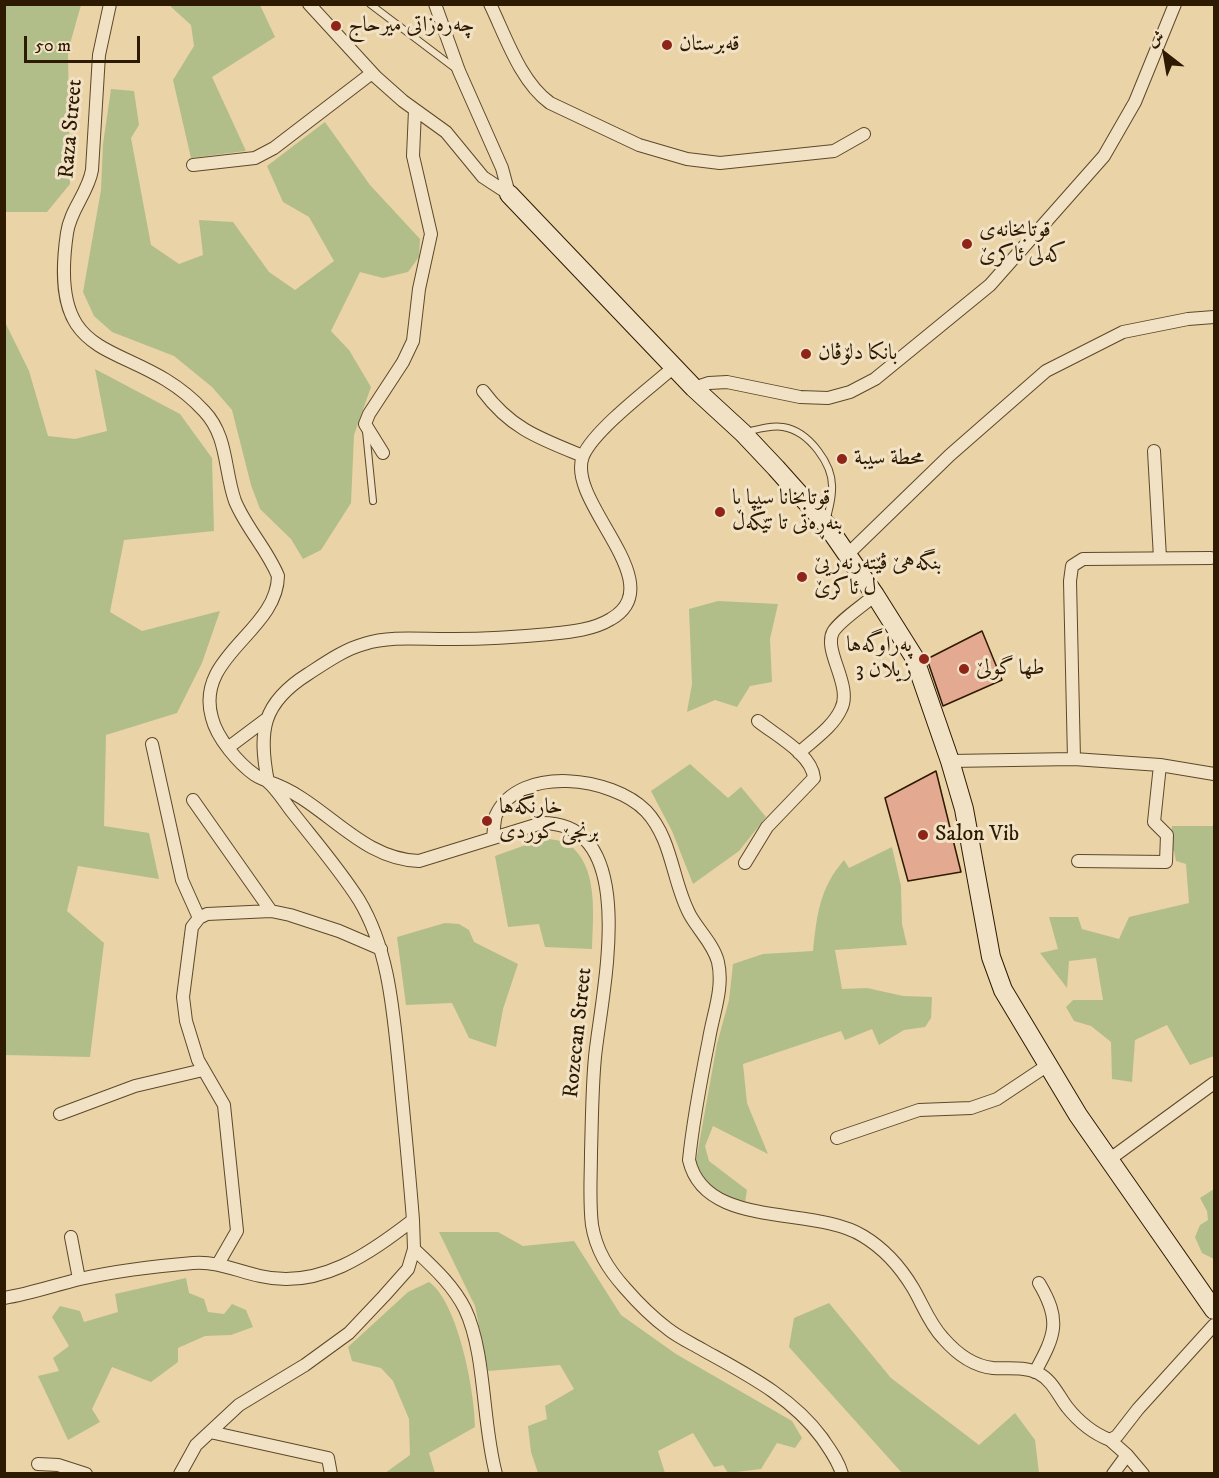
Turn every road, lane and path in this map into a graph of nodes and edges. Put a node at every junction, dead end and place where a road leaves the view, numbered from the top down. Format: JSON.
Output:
{"nodes":[{"id":1,"x":110,"y":4,"type":"edge"},
{"id":2,"x":309,"y":4,"type":"edge"},
{"id":3,"x":370,"y":4,"type":"edge"},
{"id":4,"x":435,"y":4,"type":"edge"},
{"id":5,"x":490,"y":4,"type":"edge"},
{"id":6,"x":1175,"y":4,"type":"edge"},
{"id":7,"x":459,"y":71,"type":"junction"},
{"id":8,"x":372,"y":73,"type":"junction"},
{"id":9,"x":415,"y":110,"type":"junction"},
{"id":10,"x":864,"y":134,"type":"dead end"},
{"id":11,"x":193,"y":165,"type":"dead end"},
{"id":12,"x":509,"y":194,"type":"junction"},
{"id":13,"x":1215,"y":317,"type":"edge"},
{"id":14,"x":674,"y":367,"type":"junction"},
{"id":15,"x":694,"y":388,"type":"junction"},
{"id":16,"x":483,"y":391,"type":"dead end"},
{"id":17,"x":365,"y":424,"type":"junction"},
{"id":18,"x":743,"y":433,"type":"junction"},
{"id":19,"x":1154,"y":451,"type":"dead end"},
{"id":20,"x":383,"y":453,"type":"dead end"},
{"id":21,"x":583,"y":456,"type":"junction"},
{"id":22,"x":373,"y":501,"type":"dead end"},
{"id":23,"x":826,"y":524,"type":"junction"},
{"id":24,"x":849,"y":553,"type":"junction"},
{"id":25,"x":1160,"y":558,"type":"junction"},
{"id":26,"x":1211,"y":558,"type":"dead end"},
{"id":27,"x":876,"y":595,"type":"junction"},
{"id":28,"x":265,"y":720,"type":"junction"},
{"id":29,"x":758,"y":721,"type":"dead end"},
{"id":30,"x":152,"y":744,"type":"dead end"},
{"id":31,"x":229,"y":747,"type":"junction"},
{"id":32,"x":799,"y":753,"type":"junction"},
{"id":33,"x":1074,"y":759,"type":"junction"},
{"id":34,"x":950,"y":761,"type":"junction"},
{"id":35,"x":1160,"y":765,"type":"junction"},
{"id":36,"x":1215,"y":774,"type":"edge"},
{"id":37,"x":268,"y":782,"type":"junction"},
{"id":38,"x":193,"y":800,"type":"dead end"},
{"id":39,"x":493,"y":838,"type":"junction"},
{"id":40,"x":1077,"y":861,"type":"dead end"},
{"id":41,"x":746,"y":863,"type":"dead end"},
{"id":42,"x":271,"y":911,"type":"junction"},
{"id":43,"x":199,"y":918,"type":"junction"},
{"id":44,"x":381,"y":949,"type":"junction"},
{"id":45,"x":1048,"y":1065,"type":"junction"},
{"id":46,"x":203,"y":1070,"type":"junction"},
{"id":47,"x":1215,"y":1083,"type":"edge"},
{"id":48,"x":60,"y":1114,"type":"dead end"},
{"id":49,"x":837,"y":1138,"type":"dead end"},
{"id":50,"x":1110,"y":1159,"type":"junction"},
{"id":51,"x":413,"y":1220,"type":"junction"},
{"id":52,"x":71,"y":1237,"type":"dead end"},
{"id":53,"x":414,"y":1249,"type":"junction"},
{"id":54,"x":218,"y":1264,"type":"junction"},
{"id":55,"x":79,"y":1279,"type":"junction"},
{"id":56,"x":1039,"y":1283,"type":"dead end"},
{"id":57,"x":4,"y":1298,"type":"edge"},
{"id":58,"x":1215,"y":1310,"type":"edge"},
{"id":59,"x":1215,"y":1325,"type":"edge"},
{"id":60,"x":1035,"y":1372,"type":"junction"},
{"id":61,"x":210,"y":1432,"type":"junction"},
{"id":62,"x":1110,"y":1440,"type":"junction"},
{"id":63,"x":1127,"y":1455,"type":"junction"},
{"id":64,"x":38,"y":1464,"type":"dead end"},
{"id":65,"x":86,"y":1473,"type":"edge"},
{"id":66,"x":180,"y":1473,"type":"edge"},
{"id":67,"x":331,"y":1473,"type":"edge"},
{"id":68,"x":496,"y":1473,"type":"edge"},
{"id":69,"x":842,"y":1473,"type":"edge"},
{"id":70,"x":1113,"y":1473,"type":"edge"},
{"id":71,"x":1143,"y":1473,"type":"edge"}],
"edges":[{"from":1,"to":31,"type":"street","name":"Raza Street"},
{"from":2,"to":8,"type":"street"},
{"from":3,"to":7,"type":"lane"},
{"from":4,"to":7,"type":"street"},
{"from":5,"to":10,"type":"street"},
{"from":6,"to":15,"type":"street"},
{"from":7,"to":12,"type":"street"},
{"from":8,"to":9,"type":"street"},
{"from":8,"to":11,"type":"street"},
{"from":9,"to":12,"type":"street"},
{"from":9,"to":17,"type":"street"},
{"from":12,"to":14,"type":"street"},
{"from":13,"to":24,"type":"street"},
{"from":14,"to":15,"type":"street"},
{"from":14,"to":21,"type":"street"},
{"from":15,"to":18,"type":"street"},
{"from":16,"to":21,"type":"street"},
{"from":17,"to":20,"type":"street"},
{"from":17,"to":22,"type":"lane"},
{"from":18,"to":23,"type":"street"},
{"from":18,"to":23,"type":"lane"},
{"from":19,"to":25,"type":"street"},
{"from":21,"to":28,"type":"street"},
{"from":23,"to":24,"type":"street"},
{"from":24,"to":27,"type":"street"},
{"from":25,"to":26,"type":"street"},
{"from":25,"to":33,"type":"street"},
{"from":27,"to":32,"type":"street"},
{"from":27,"to":34,"type":"street"},
{"from":28,"to":31,"type":"street"},
{"from":28,"to":37,"type":"street"},
{"from":29,"to":32,"type":"street"},
{"from":30,"to":43,"type":"street"},
{"from":31,"to":37,"type":"street","name":"Raza Street"},
{"from":32,"to":41,"type":"street"},
{"from":33,"to":34,"type":"street"},
{"from":33,"to":35,"type":"street"},
{"from":34,"to":45,"type":"street"},
{"from":35,"to":36,"type":"street"},
{"from":35,"to":40,"type":"street"},
{"from":37,"to":39,"type":"street","name":"Rozecan Street"},
{"from":37,"to":44,"type":"street"},
{"from":38,"to":42,"type":"street"},
{"from":39,"to":60,"type":"street"},
{"from":39,"to":69,"type":"street","name":"Rozecan Street"},
{"from":42,"to":43,"type":"street"},
{"from":42,"to":44,"type":"street"},
{"from":43,"to":46,"type":"street"},
{"from":44,"to":51,"type":"street"},
{"from":45,"to":49,"type":"street"},
{"from":45,"to":50,"type":"street"},
{"from":46,"to":48,"type":"street"},
{"from":46,"to":54,"type":"street"},
{"from":47,"to":50,"type":"street"},
{"from":50,"to":58,"type":"street"},
{"from":51,"to":53,"type":"street"},
{"from":51,"to":54,"type":"street"},
{"from":52,"to":55,"type":"street"},
{"from":53,"to":61,"type":"street"},
{"from":53,"to":68,"type":"street"},
{"from":54,"to":55,"type":"street"},
{"from":55,"to":57,"type":"street"},
{"from":56,"to":60,"type":"street"},
{"from":59,"to":62,"type":"street"},
{"from":60,"to":62,"type":"street"},
{"from":61,"to":66,"type":"street"},
{"from":61,"to":67,"type":"street"},
{"from":62,"to":63,"type":"street"},
{"from":63,"to":70,"type":"street"},
{"from":63,"to":71,"type":"street"},
{"from":64,"to":65,"type":"street"}]}
